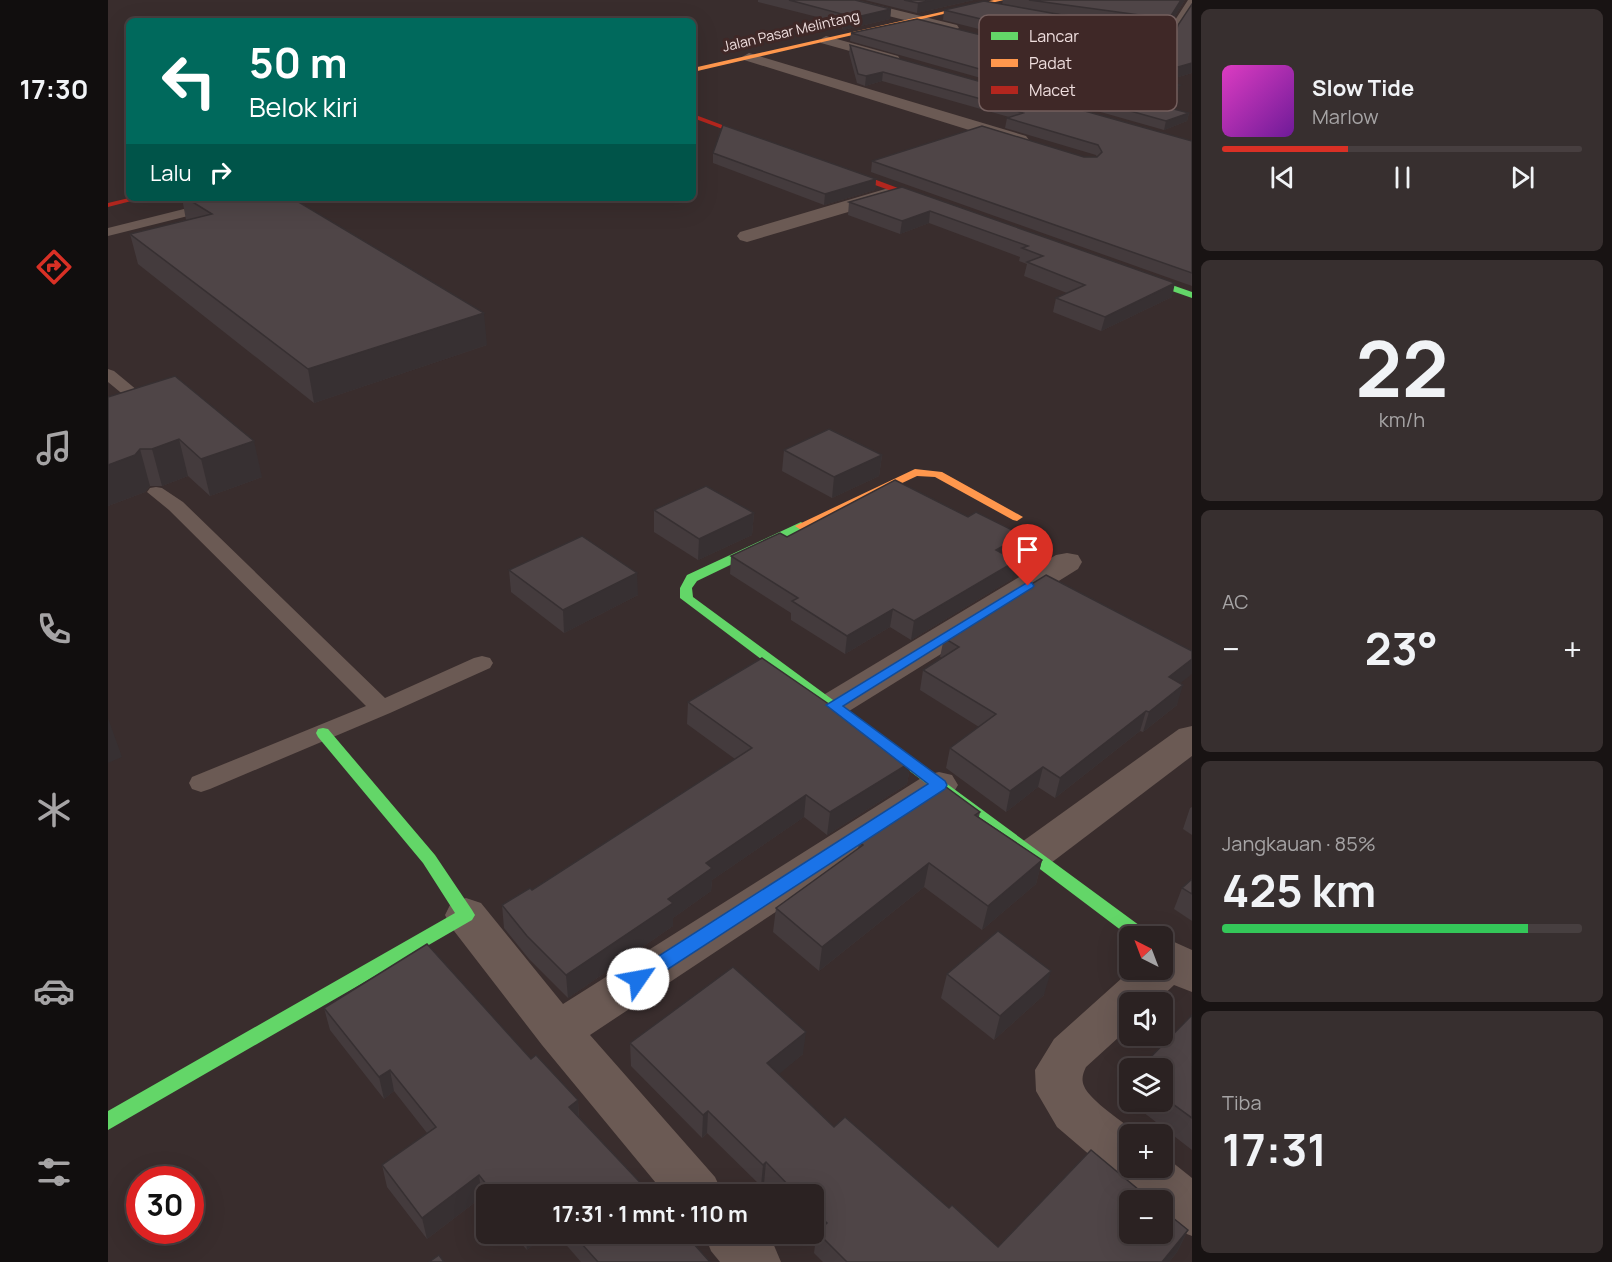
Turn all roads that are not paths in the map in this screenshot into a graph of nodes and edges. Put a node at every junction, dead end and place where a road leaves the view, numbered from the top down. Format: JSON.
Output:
{"nodes":[{"id":1,"x":841,"y":0,"type":"edge"},
{"id":2,"x":1192,"y":0,"type":"edge"},
{"id":3,"x":989,"y":4,"type":"edge"},
{"id":4,"x":916,"y":19,"type":"junction"},
{"id":5,"x":1177,"y":23,"type":"edge"},
{"id":6,"x":961,"y":31,"type":"edge"},
{"id":7,"x":826,"y":40,"type":"junction"},
{"id":8,"x":749,"y":57,"type":"junction"},
{"id":9,"x":905,"y":62,"type":"edge"},
{"id":10,"x":696,"y":69,"type":"edge"},
{"id":11,"x":696,"y":117,"type":"edge"},
{"id":12,"x":1033,"y":144,"type":"edge"},
{"id":13,"x":781,"y":148,"type":"edge"},
{"id":14,"x":825,"y":164,"type":"edge"},
{"id":15,"x":900,"y":191,"type":"junction"},
{"id":16,"x":126,"y":201,"type":"edge"},
{"id":17,"x":108,"y":205,"type":"edge"},
{"id":18,"x":956,"y":211,"type":"edge"},
{"id":19,"x":192,"y":212,"type":"dead end"},
{"id":20,"x":108,"y":231,"type":"edge"},
{"id":21,"x":747,"y":236,"type":"dead end"},
{"id":22,"x":1120,"y":270,"type":"edge"},
{"id":23,"x":1192,"y":295,"type":"edge"},
{"id":24,"x":108,"y":374,"type":"edge"},
{"id":25,"x":151,"y":411,"type":"edge"},
{"id":26,"x":156,"y":492,"type":"dead end"},
{"id":27,"x":1017,"y":517,"type":"dead end"},
{"id":28,"x":1067,"y":562,"type":"dead end"},
{"id":29,"x":482,"y":663,"type":"dead end"},
{"id":30,"x":833,"y":705,"type":"junction"},
{"id":31,"x":382,"y":708,"type":"junction"},
{"id":32,"x":323,"y":733,"type":"junction"},
{"id":33,"x":1192,"y":738,"type":"edge"},
{"id":34,"x":201,"y":783,"type":"dead end"},
{"id":35,"x":939,"y":785,"type":"junction"},
{"id":36,"x":1033,"y":855,"type":"junction"},
{"id":37,"x":466,"y":915,"type":"junction"},
{"id":38,"x":1122,"y":926,"type":"edge"},
{"id":39,"x":1145,"y":980,"type":"edge"},
{"id":40,"x":558,"y":1030,"type":"junction"},
{"id":41,"x":108,"y":1120,"type":"edge"},
{"id":42,"x":1119,"y":1149,"type":"edge"},
{"id":43,"x":1153,"y":1178,"type":"edge"},
{"id":44,"x":688,"y":1184,"type":"edge"},
{"id":45,"x":1192,"y":1211,"type":"edge"},
{"id":46,"x":738,"y":1244,"type":"edge"},
{"id":47,"x":754,"y":1262,"type":"edge"}],
"edges":[{"from":1,"to":4,"type":"street"},
{"from":2,"to":5,"type":"lane"},
{"from":3,"to":4,"type":"street","name":"Jalan Pasar Melintang"},
{"from":4,"to":6,"type":"street"},
{"from":4,"to":7,"type":"street","name":"Jalan Pasar Melintang"},
{"from":7,"to":8,"type":"street","name":"Jalan Pasar Melintang"},
{"from":7,"to":9,"type":"street"},
{"from":8,"to":10,"type":"street","name":"Jalan Pasar Melintang"},
{"from":8,"to":12,"type":"street"},
{"from":11,"to":13,"type":"street"},
{"from":14,"to":15,"type":"street"},
{"from":15,"to":18,"type":"street"},
{"from":15,"to":21,"type":"street"},
{"from":16,"to":17,"type":"street"},
{"from":19,"to":20,"type":"lane"},
{"from":22,"to":23,"type":"street"},
{"from":24,"to":25,"type":"lane"},
{"from":26,"to":31,"type":"lane"},
{"from":27,"to":30,"type":"street"},
{"from":28,"to":30,"type":"street"},
{"from":29,"to":31,"type":"lane"},
{"from":30,"to":35,"type":"street"},
{"from":31,"to":32,"type":"lane"},
{"from":32,"to":34,"type":"lane"},
{"from":32,"to":37,"type":"street"},
{"from":33,"to":36,"type":"street"},
{"from":35,"to":36,"type":"street"},
{"from":35,"to":40,"type":"street"},
{"from":36,"to":38,"type":"street"},
{"from":37,"to":40,"type":"street"},
{"from":37,"to":41,"type":"street"},
{"from":39,"to":42,"type":"street"},
{"from":40,"to":44,"type":"street"},
{"from":43,"to":45,"type":"street"},
{"from":46,"to":47,"type":"street"}]}
